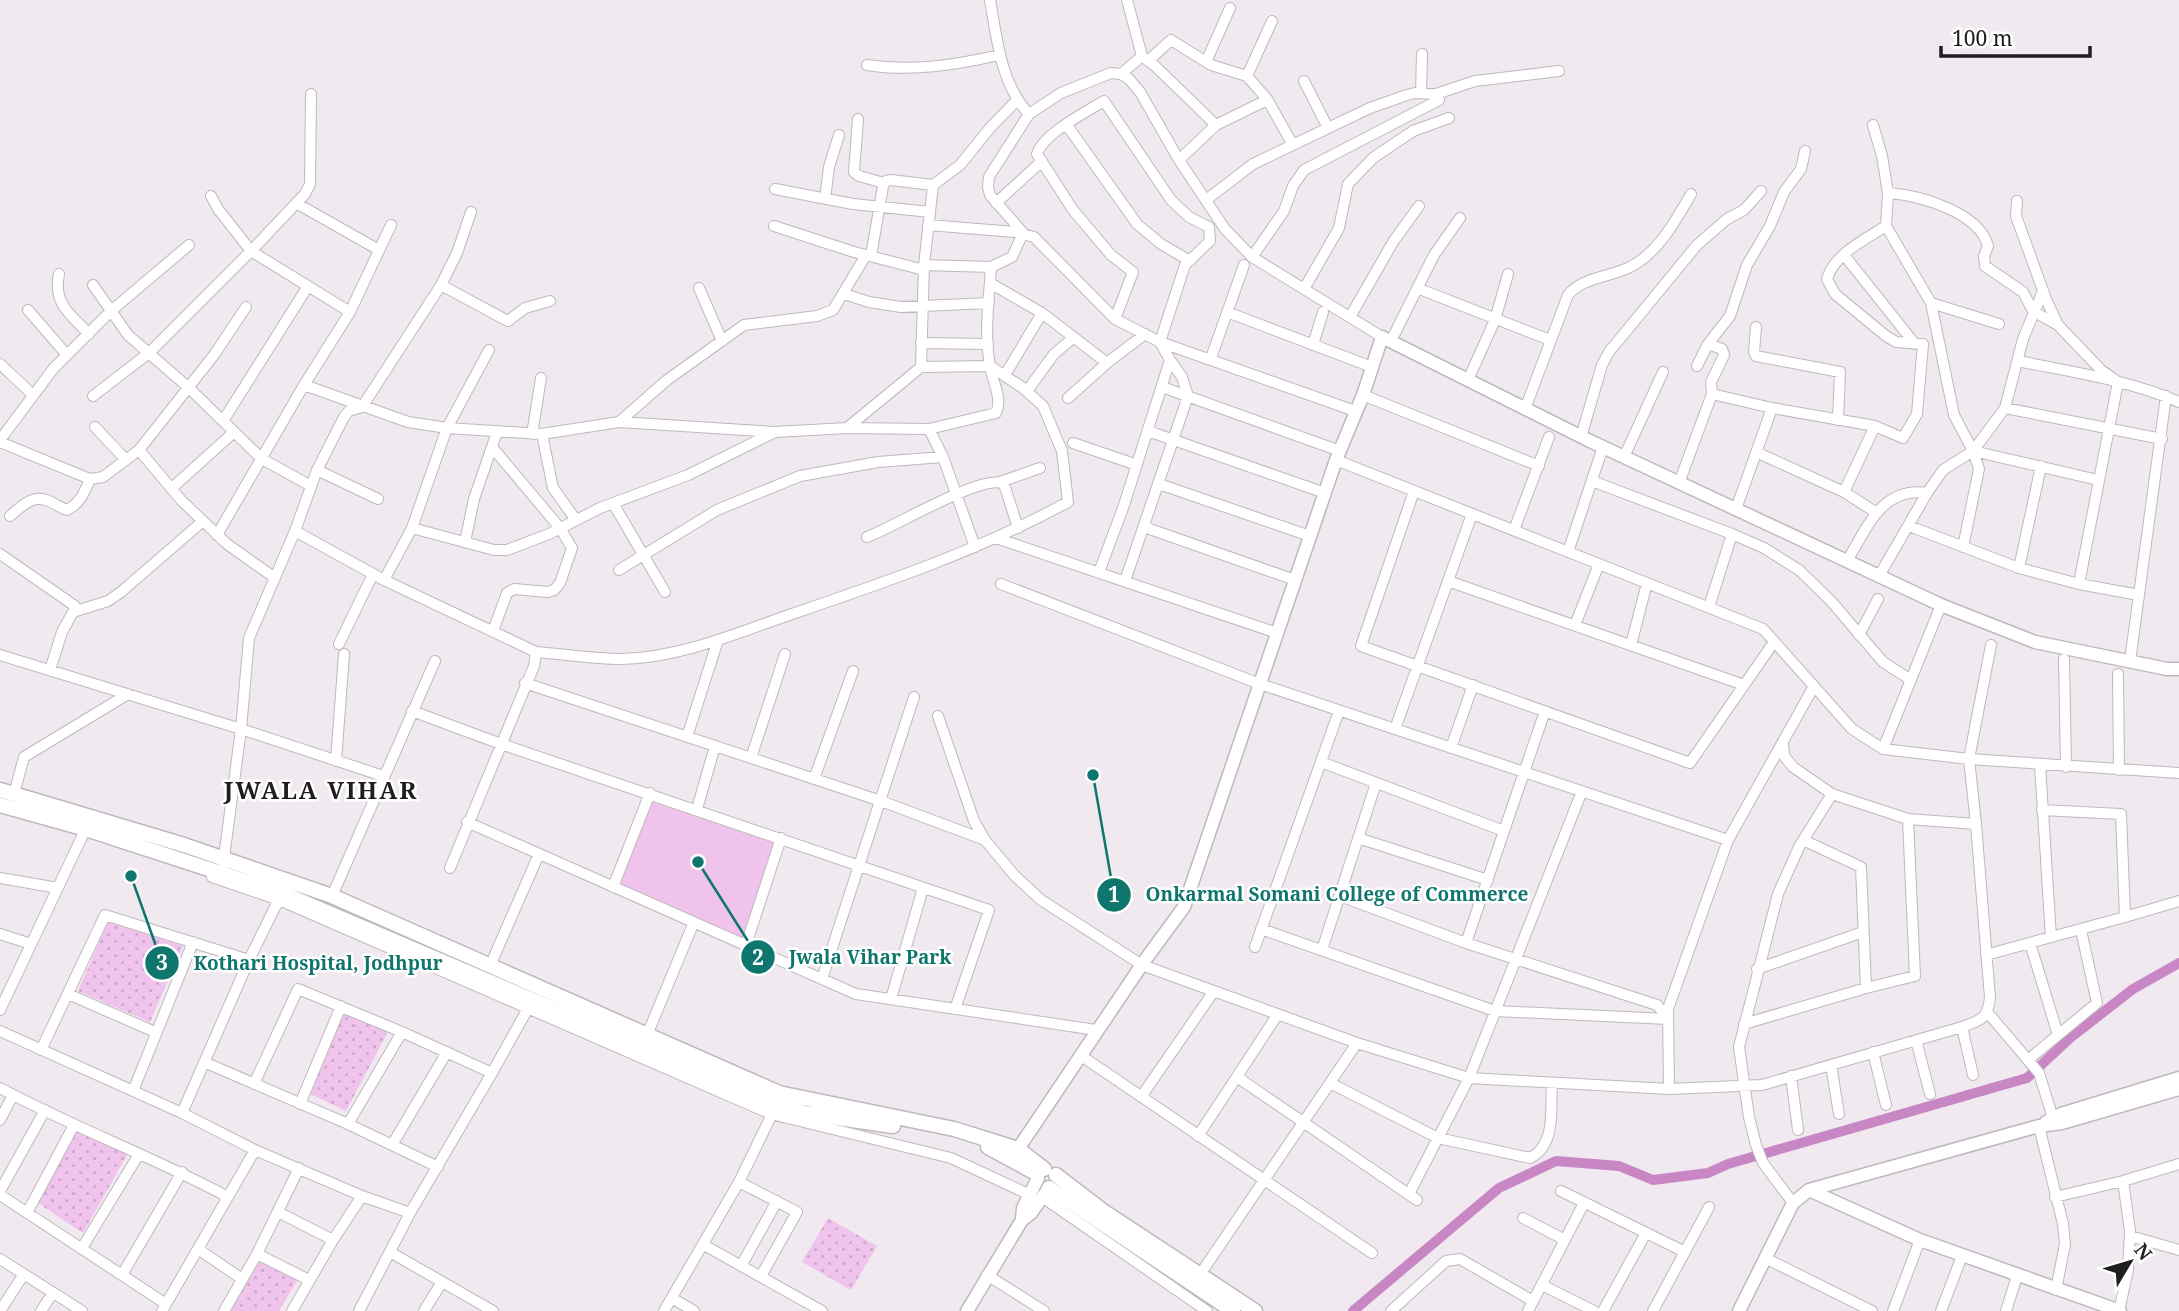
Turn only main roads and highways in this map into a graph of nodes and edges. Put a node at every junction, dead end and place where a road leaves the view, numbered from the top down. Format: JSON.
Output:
{"nodes":[{"id":1,"x":7,"y":792,"type":"edge"},
{"id":2,"x":0,"y":805,"type":"edge"},
{"id":3,"x":87,"y":827,"type":"junction"},
{"id":4,"x":223,"y":866,"type":"junction"},
{"id":5,"x":644,"y":1041,"type":"junction"},
{"id":6,"x":778,"y":1105,"type":"junction"},
{"id":7,"x":1044,"y":1181,"type":"junction"},
{"id":8,"x":1233,"y":1311,"type":"edge"},
{"id":9,"x":1255,"y":1311,"type":"edge"}],
"edges":[{"from":1,"to":3,"type":"main road"},
{"from":2,"to":3,"type":"main road"},
{"from":3,"to":4,"type":"main road"},
{"from":4,"to":5,"type":"main road"},
{"from":4,"to":5,"type":"main road"},
{"from":5,"to":6,"type":"main road"},
{"from":6,"to":7,"type":"main road"},
{"from":6,"to":7,"type":"main road"},
{"from":7,"to":8,"type":"main road"},
{"from":7,"to":9,"type":"main road"}]}
